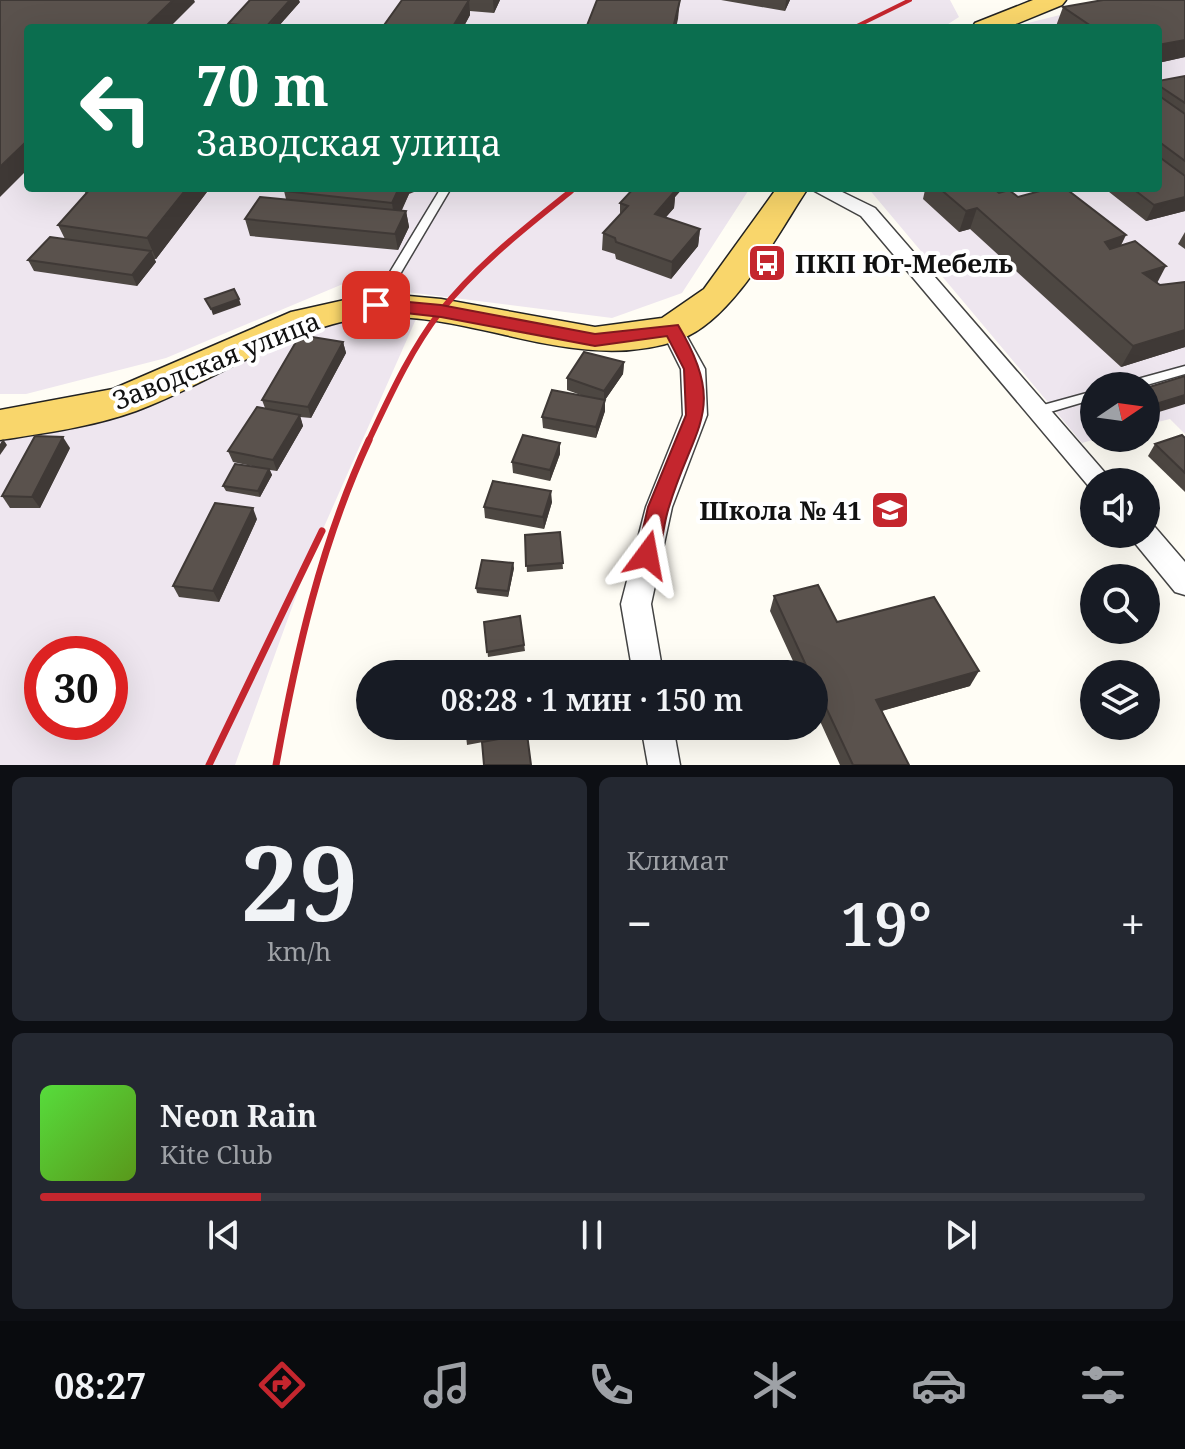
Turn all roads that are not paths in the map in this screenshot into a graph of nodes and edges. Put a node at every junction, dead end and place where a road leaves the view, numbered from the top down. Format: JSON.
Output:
{"nodes":[{"id":1,"x":1054,"y":0,"type":"edge"},
{"id":2,"x":994,"y":24,"type":"edge"},
{"id":3,"x":444,"y":192,"type":"edge"},
{"id":4,"x":790,"y":192,"type":"edge"},
{"id":5,"x":827,"y":192,"type":"edge"},
{"id":6,"x":376,"y":305,"type":"junction"},
{"id":7,"x":672,"y":329,"type":"junction"},
{"id":8,"x":1185,"y":370,"type":"edge"},
{"id":9,"x":1160,"y":377,"type":"edge"},
{"id":10,"x":1080,"y":399,"type":"edge"},
{"id":11,"x":1040,"y":410,"type":"junction"},
{"id":12,"x":0,"y":425,"type":"edge"},
{"id":13,"x":1088,"y":468,"type":"edge"},
{"id":14,"x":1156,"y":548,"type":"edge"},
{"id":15,"x":1185,"y":583,"type":"edge"},
{"id":16,"x":646,"y":660,"type":"edge"},
{"id":17,"x":660,"y":740,"type":"edge"},
{"id":18,"x":664,"y":765,"type":"edge"}],
"edges":[{"from":1,"to":2,"type":"main road"},
{"from":3,"to":6,"type":"lane"},
{"from":4,"to":7,"type":"main road","name":"Заводская улица"},
{"from":5,"to":11,"type":"street"},
{"from":6,"to":7,"type":"main road","name":"Заводская улица"},
{"from":6,"to":12,"type":"main road","name":"Заводская улица"},
{"from":7,"to":16,"type":"street"},
{"from":8,"to":9,"type":"lane"},
{"from":10,"to":11,"type":"lane"},
{"from":11,"to":13,"type":"street"},
{"from":14,"to":15,"type":"street"},
{"from":17,"to":18,"type":"street"}]}
